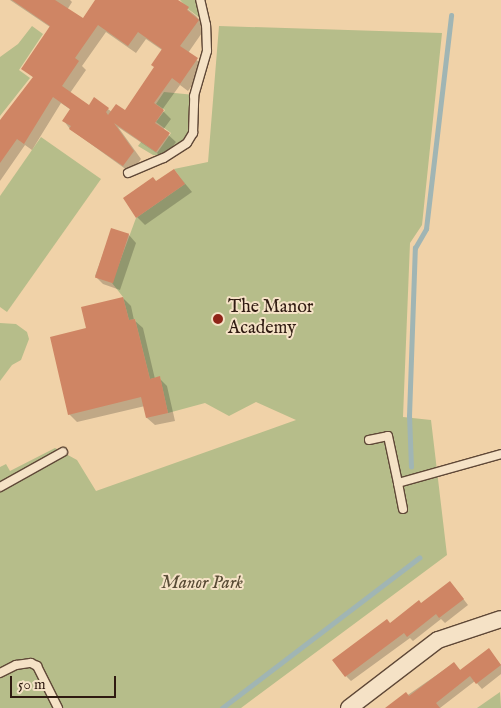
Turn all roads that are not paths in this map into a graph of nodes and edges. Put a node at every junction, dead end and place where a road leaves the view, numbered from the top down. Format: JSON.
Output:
{"nodes":[{"id":1,"x":200,"y":0,"type":"edge"},
{"id":2,"x":128,"y":173,"type":"dead end"},
{"id":3,"x":368,"y":440,"type":"dead end"},
{"id":4,"x":63,"y":452,"type":"dead end"},
{"id":5,"x":501,"y":454,"type":"edge"},
{"id":6,"x":398,"y":483,"type":"junction"},
{"id":7,"x":0,"y":487,"type":"edge"},
{"id":8,"x":403,"y":509,"type":"dead end"},
{"id":9,"x":501,"y":619,"type":"edge"},
{"id":10,"x":0,"y":673,"type":"edge"},
{"id":11,"x":58,"y":708,"type":"edge"},
{"id":12,"x":349,"y":708,"type":"edge"}],
"edges":[{"from":1,"to":2,"type":"lane"},
{"from":3,"to":6,"type":"lane"},
{"from":4,"to":7,"type":"lane"},
{"from":5,"to":6,"type":"lane"},
{"from":6,"to":8,"type":"lane"},
{"from":9,"to":12,"type":"street"},
{"from":10,"to":11,"type":"lane"}]}
